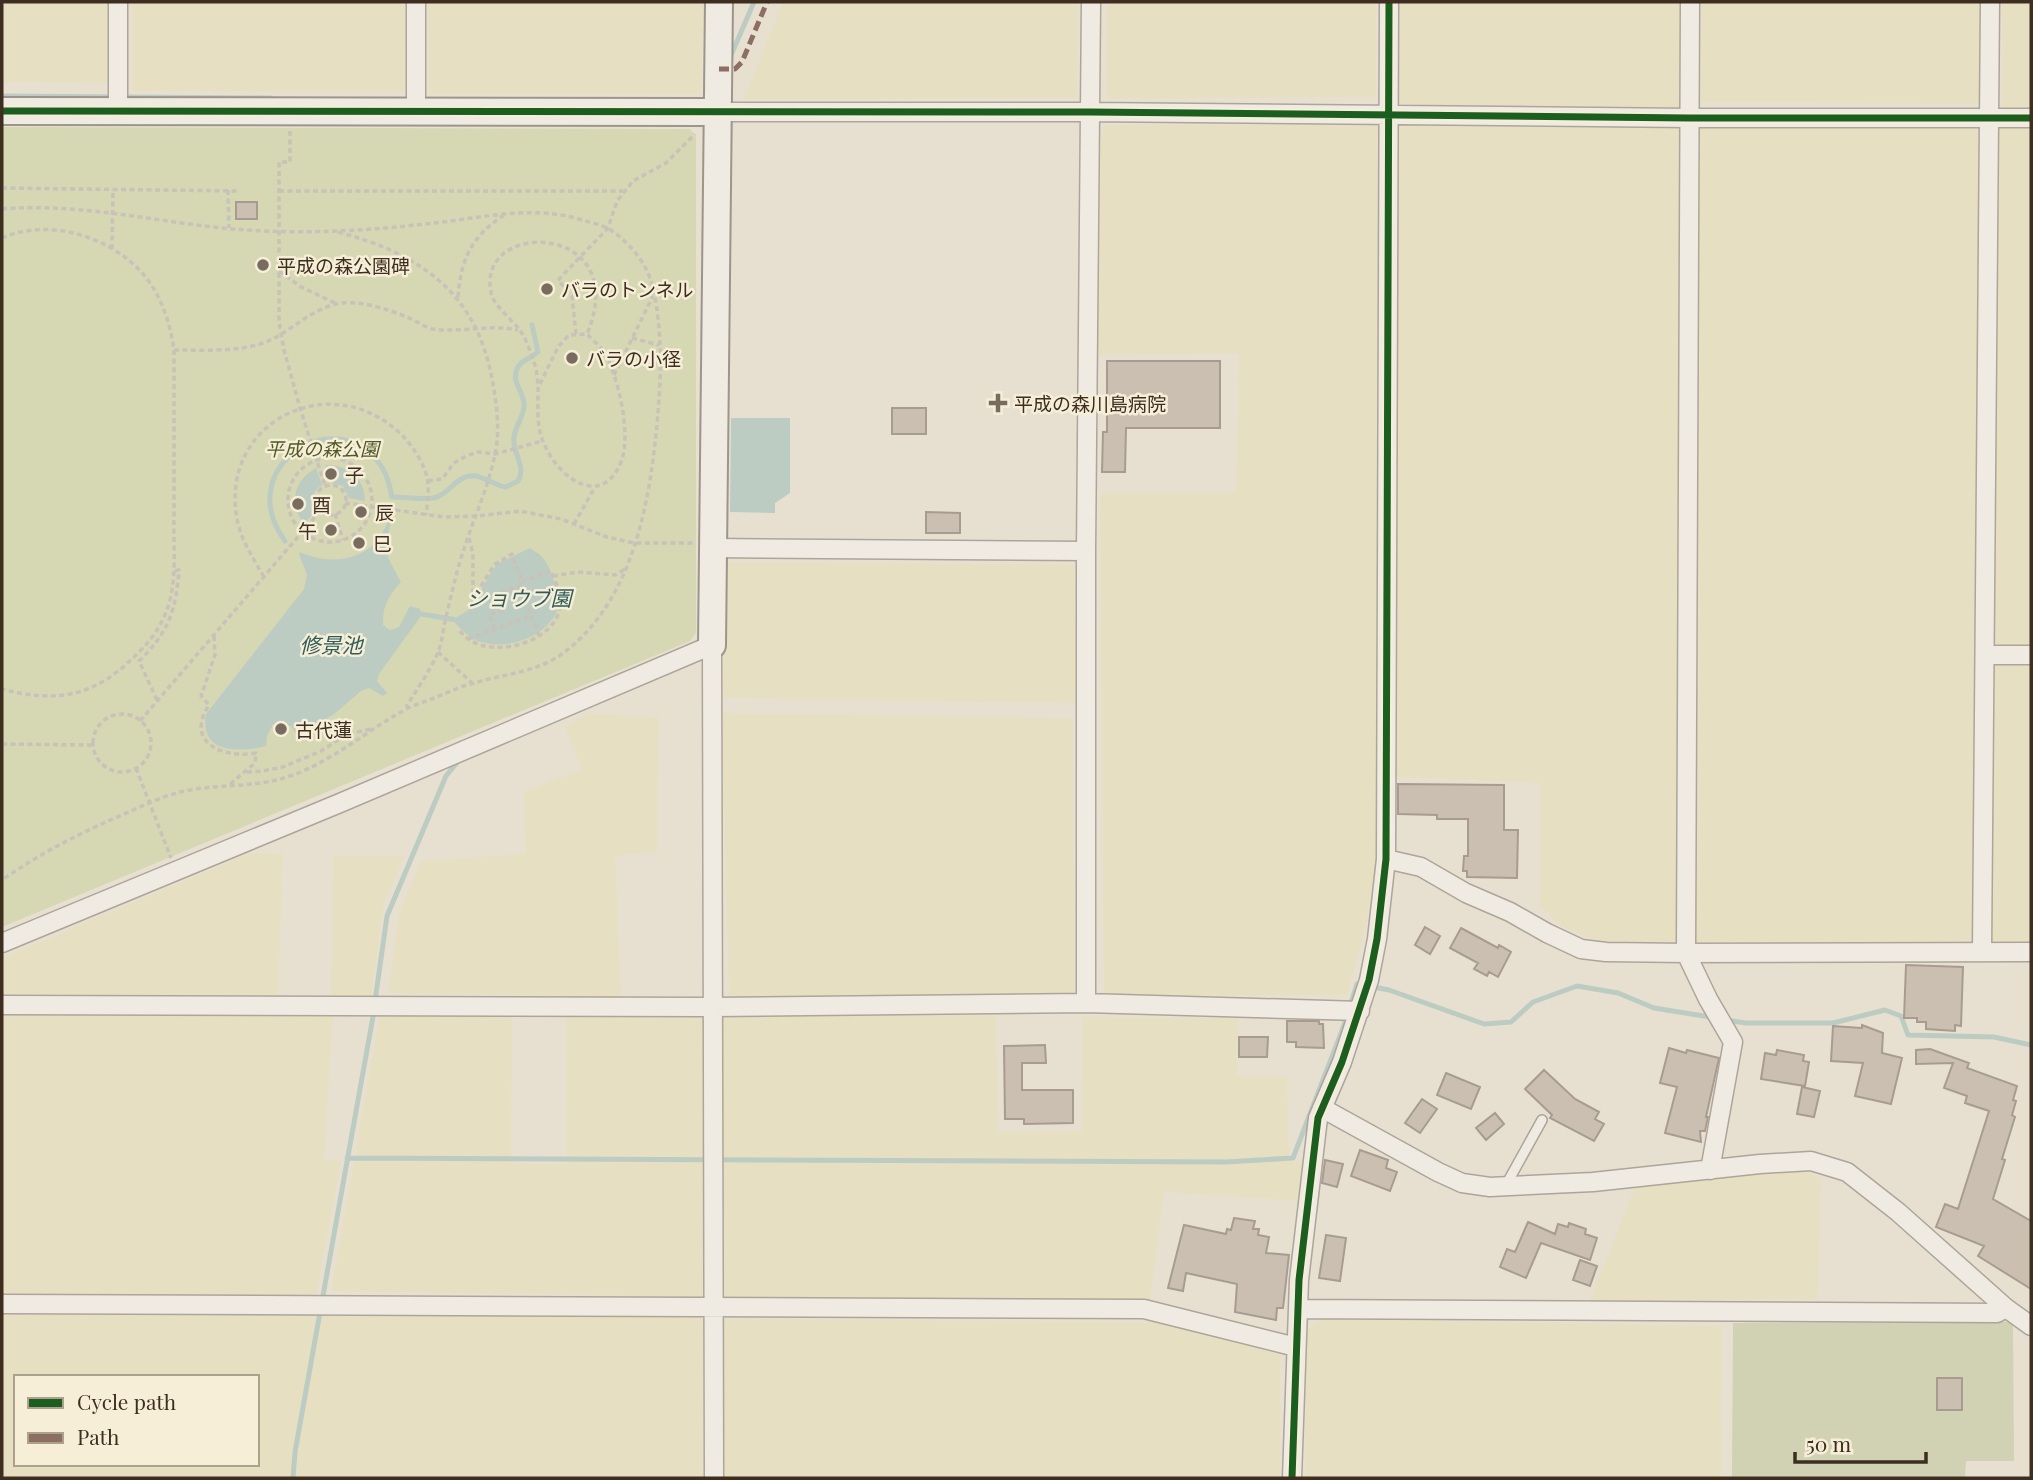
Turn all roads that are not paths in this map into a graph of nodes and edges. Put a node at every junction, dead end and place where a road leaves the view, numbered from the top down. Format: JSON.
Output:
{"nodes":[{"id":1,"x":118,"y":2,"type":"edge"},
{"id":2,"x":416,"y":2,"type":"edge"},
{"id":3,"x":719,"y":2,"type":"edge"},
{"id":4,"x":1091,"y":2,"type":"edge"},
{"id":5,"x":1389,"y":2,"type":"edge"},
{"id":6,"x":1690,"y":2,"type":"edge"},
{"id":7,"x":1990,"y":2,"type":"edge"},
{"id":8,"x":2,"y":111,"type":"edge"},
{"id":9,"x":118,"y":111,"type":"junction"},
{"id":10,"x":416,"y":112,"type":"junction"},
{"id":11,"x":718,"y":112,"type":"junction"},
{"id":12,"x":1090,"y":112,"type":"junction"},
{"id":13,"x":1389,"y":116,"type":"junction"},
{"id":14,"x":1689,"y":118,"type":"junction"},
{"id":15,"x":1990,"y":118,"type":"junction"},
{"id":16,"x":2031,"y":118,"type":"edge"},
{"id":17,"x":713,"y":548,"type":"junction"},
{"id":18,"x":1086,"y":551,"type":"junction"},
{"id":19,"x":712,"y":645,"type":"junction"},
{"id":20,"x":1986,"y":654,"type":"junction"},
{"id":21,"x":2031,"y":655,"type":"edge"},
{"id":22,"x":1386,"y":859,"type":"junction"},
{"id":23,"x":2,"y":943,"type":"edge"},
{"id":24,"x":1982,"y":951,"type":"junction"},
{"id":25,"x":2031,"y":952,"type":"edge"},
{"id":26,"x":1686,"y":953,"type":"junction"},
{"id":27,"x":1086,"y":1003,"type":"junction"},
{"id":28,"x":2,"y":1005,"type":"edge"},
{"id":29,"x":713,"y":1007,"type":"junction"},
{"id":30,"x":1360,"y":1010,"type":"junction"},
{"id":31,"x":1322,"y":1108,"type":"junction"},
{"id":32,"x":1542,"y":1120,"type":"dead end"},
{"id":33,"x":1710,"y":1170,"type":"junction"},
{"id":34,"x":1505,"y":1186,"type":"junction"},
{"id":35,"x":2,"y":1304,"type":"edge"},
{"id":36,"x":715,"y":1307,"type":"junction"},
{"id":37,"x":2007,"y":1308,"type":"junction"},
{"id":38,"x":1298,"y":1309,"type":"junction"},
{"id":39,"x":2031,"y":1326,"type":"edge"},
{"id":40,"x":1296,"y":1346,"type":"junction"},
{"id":41,"x":714,"y":1478,"type":"edge"},
{"id":42,"x":1292,"y":1478,"type":"edge"}],
"edges":[{"from":1,"to":9,"type":"street"},
{"from":2,"to":10,"type":"street"},
{"from":3,"to":11,"type":"street"},
{"from":4,"to":12,"type":"street"},
{"from":5,"to":13,"type":"street"},
{"from":6,"to":14,"type":"street"},
{"from":7,"to":15,"type":"street"},
{"from":8,"to":9,"type":"street"},
{"from":9,"to":10,"type":"street"},
{"from":10,"to":11,"type":"street"},
{"from":11,"to":12,"type":"street"},
{"from":11,"to":17,"type":"street"},
{"from":12,"to":13,"type":"street"},
{"from":12,"to":18,"type":"street"},
{"from":13,"to":14,"type":"street"},
{"from":13,"to":22,"type":"street"},
{"from":14,"to":15,"type":"street"},
{"from":14,"to":26,"type":"street"},
{"from":15,"to":16,"type":"street"},
{"from":15,"to":20,"type":"street"},
{"from":17,"to":18,"type":"street"},
{"from":17,"to":19,"type":"street"},
{"from":18,"to":27,"type":"street"},
{"from":19,"to":23,"type":"street"},
{"from":19,"to":29,"type":"street"},
{"from":20,"to":21,"type":"street"},
{"from":20,"to":24,"type":"street"},
{"from":22,"to":26,"type":"street"},
{"from":22,"to":30,"type":"street"},
{"from":24,"to":25,"type":"street"},
{"from":24,"to":26,"type":"street"},
{"from":26,"to":33,"type":"street"},
{"from":27,"to":29,"type":"street"},
{"from":27,"to":30,"type":"street"},
{"from":28,"to":29,"type":"street"},
{"from":29,"to":36,"type":"street"},
{"from":30,"to":31,"type":"street"},
{"from":31,"to":34,"type":"street"},
{"from":31,"to":38,"type":"street"},
{"from":32,"to":34,"type":"lane"},
{"from":33,"to":34,"type":"street"},
{"from":33,"to":37,"type":"street"},
{"from":35,"to":36,"type":"street"},
{"from":36,"to":40,"type":"street"},
{"from":36,"to":41,"type":"street"},
{"from":37,"to":38,"type":"street"},
{"from":37,"to":39,"type":"street"},
{"from":38,"to":40,"type":"street"},
{"from":40,"to":42,"type":"street"}]}
